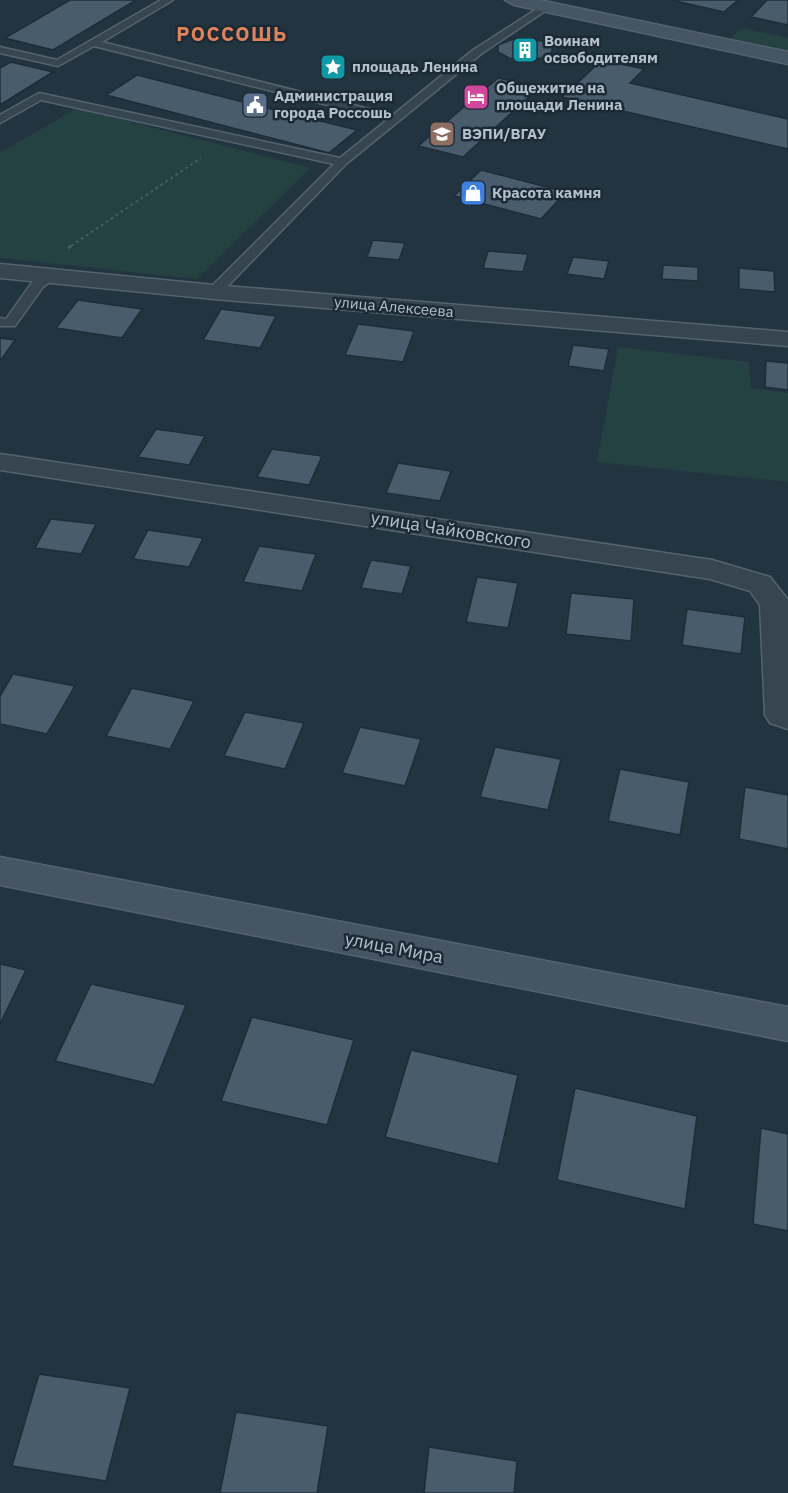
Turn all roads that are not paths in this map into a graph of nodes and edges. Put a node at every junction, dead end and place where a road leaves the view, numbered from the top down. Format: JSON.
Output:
{"nodes":[{"id":1,"x":168,"y":0,"type":"edge"},
{"id":2,"x":513,"y":0,"type":"edge"},
{"id":3,"x":546,"y":7,"type":"junction"},
{"id":4,"x":93,"y":43,"type":"junction"},
{"id":5,"x":0,"y":50,"type":"edge"},
{"id":6,"x":788,"y":58,"type":"edge"},
{"id":7,"x":394,"y":118,"type":"junction"},
{"id":8,"x":0,"y":120,"type":"edge"},
{"id":9,"x":342,"y":162,"type":"junction"},
{"id":10,"x":0,"y":271,"type":"edge"},
{"id":11,"x":41,"y":275,"type":"junction"},
{"id":12,"x":214,"y":292,"type":"junction"},
{"id":13,"x":0,"y":322,"type":"edge"},
{"id":14,"x":788,"y":339,"type":"edge"},
{"id":15,"x":0,"y":462,"type":"edge"},
{"id":16,"x":788,"y":717,"type":"edge"},
{"id":17,"x":0,"y":871,"type":"edge"},
{"id":18,"x":788,"y":1024,"type":"edge"}],
"edges":[{"from":1,"to":4,"type":"lane"},
{"from":2,"to":3,"type":"main road"},
{"from":3,"to":6,"type":"main road"},
{"from":3,"to":7,"type":"lane"},
{"from":4,"to":5,"type":"lane"},
{"from":4,"to":7,"type":"lane"},
{"from":7,"to":9,"type":"lane"},
{"from":8,"to":9,"type":"lane"},
{"from":9,"to":12,"type":"lane"},
{"from":10,"to":11,"type":"street","name":"улица Алексеева"},
{"from":11,"to":12,"type":"street","name":"улица Алексеева"},
{"from":11,"to":13,"type":"lane"},
{"from":12,"to":14,"type":"street","name":"улица Алексеева"},
{"from":15,"to":16,"type":"street","name":"улица Чайковского"},
{"from":17,"to":18,"type":"main road","name":"улица Мира"}]}
